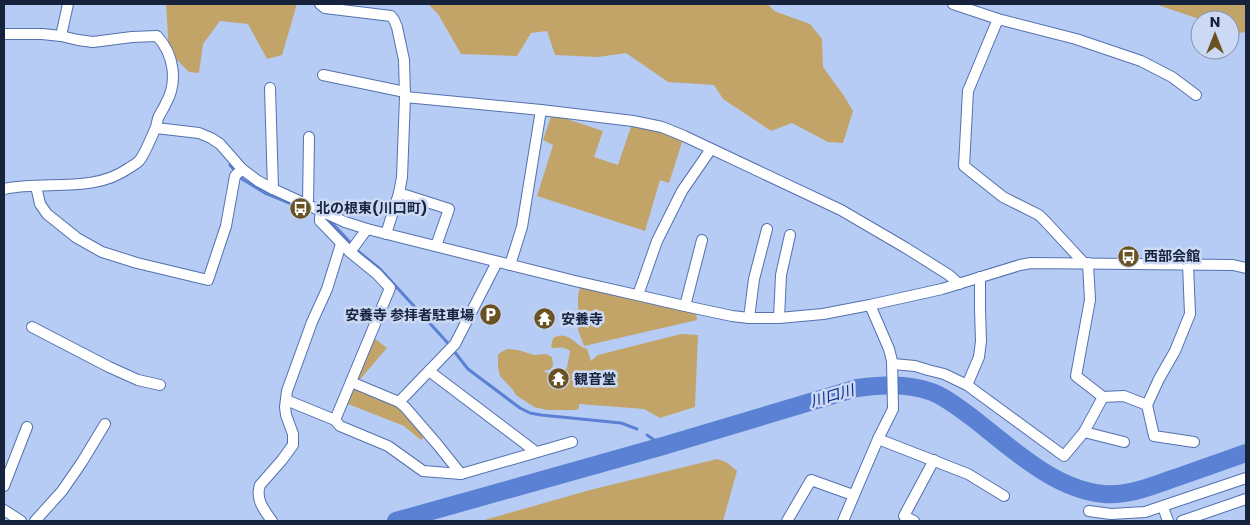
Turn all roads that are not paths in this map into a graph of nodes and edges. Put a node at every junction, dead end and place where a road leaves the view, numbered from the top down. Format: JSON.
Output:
{"nodes":[{"id":1,"x":68,"y":4,"type":"edge"},
{"id":2,"x":320,"y":4,"type":"edge"},
{"id":3,"x":953,"y":4,"type":"edge"},
{"id":4,"x":998,"y":19,"type":"junction"},
{"id":5,"x":4,"y":34,"type":"edge"},
{"id":6,"x":61,"y":36,"type":"junction"},
{"id":7,"x":323,"y":75,"type":"dead end"},
{"id":8,"x":270,"y":88,"type":"dead end"},
{"id":9,"x":405,"y":94,"type":"junction"},
{"id":10,"x":1196,"y":95,"type":"dead end"},
{"id":11,"x":541,"y":110,"type":"junction"},
{"id":12,"x":156,"y":128,"type":"junction"},
{"id":13,"x":309,"y":136,"type":"dead end"},
{"id":14,"x":712,"y":149,"type":"junction"},
{"id":15,"x":239,"y":172,"type":"junction"},
{"id":16,"x":36,"y":186,"type":"junction"},
{"id":17,"x":4,"y":189,"type":"edge"},
{"id":18,"x":273,"y":189,"type":"junction"},
{"id":19,"x":399,"y":193,"type":"junction"},
{"id":20,"x":308,"y":205,"type":"junction"},
{"id":21,"x":322,"y":211,"type":"junction"},
{"id":22,"x":367,"y":229,"type":"junction"},
{"id":23,"x":766,"y":229,"type":"dead end"},
{"id":24,"x":386,"y":234,"type":"junction"},
{"id":25,"x":790,"y":235,"type":"dead end"},
{"id":26,"x":702,"y":240,"type":"dead end"},
{"id":27,"x":341,"y":244,"type":"junction"},
{"id":28,"x":436,"y":246,"type":"junction"},
{"id":29,"x":352,"y":249,"type":"junction"},
{"id":30,"x":497,"y":262,"type":"junction"},
{"id":31,"x":1086,"y":263,"type":"junction"},
{"id":32,"x":1188,"y":264,"type":"junction"},
{"id":33,"x":510,"y":265,"type":"junction"},
{"id":34,"x":1246,"y":268,"type":"edge"},
{"id":35,"x":980,"y":277,"type":"junction"},
{"id":36,"x":959,"y":284,"type":"junction"},
{"id":37,"x":638,"y":295,"type":"junction"},
{"id":38,"x":685,"y":306,"type":"junction"},
{"id":39,"x":870,"y":306,"type":"junction"},
{"id":40,"x":749,"y":318,"type":"junction"},
{"id":41,"x":779,"y":318,"type":"junction"},
{"id":42,"x":32,"y":327,"type":"dead end"},
{"id":43,"x":892,"y":364,"type":"junction"},
{"id":44,"x":429,"y":371,"type":"junction"},
{"id":45,"x":351,"y":382,"type":"junction"},
{"id":46,"x":160,"y":385,"type":"dead end"},
{"id":47,"x":967,"y":385,"type":"junction"},
{"id":48,"x":1104,"y":397,"type":"junction"},
{"id":49,"x":286,"y":400,"type":"junction"},
{"id":50,"x":399,"y":402,"type":"junction"},
{"id":51,"x":1147,"y":405,"type":"junction"},
{"id":52,"x":335,"y":420,"type":"junction"},
{"id":53,"x":105,"y":424,"type":"dead end"},
{"id":54,"x":27,"y":427,"type":"dead end"},
{"id":55,"x":1084,"y":432,"type":"junction"},
{"id":56,"x":878,"y":439,"type":"junction"},
{"id":57,"x":572,"y":442,"type":"dead end"},
{"id":58,"x":1124,"y":442,"type":"dead end"},
{"id":59,"x":1194,"y":442,"type":"dead end"},
{"id":60,"x":536,"y":452,"type":"junction"},
{"id":61,"x":934,"y":460,"type":"junction"},
{"id":62,"x":461,"y":474,"type":"junction"},
{"id":63,"x":1246,"y":478,"type":"edge"},
{"id":64,"x":4,"y":486,"type":"edge"},
{"id":65,"x":853,"y":495,"type":"junction"},
{"id":66,"x":1004,"y":496,"type":"dead end"},
{"id":67,"x":1246,"y":499,"type":"edge"},
{"id":68,"x":1163,"y":506,"type":"junction"},
{"id":69,"x":4,"y":510,"type":"edge"},
{"id":70,"x":1094,"y":515,"type":"edge"},
{"id":71,"x":21,"y":521,"type":"edge"},
{"id":72,"x":35,"y":521,"type":"edge"},
{"id":73,"x":272,"y":521,"type":"edge"},
{"id":74,"x":787,"y":521,"type":"edge"},
{"id":75,"x":843,"y":521,"type":"edge"},
{"id":76,"x":914,"y":521,"type":"edge"},
{"id":77,"x":1168,"y":521,"type":"edge"},
{"id":78,"x":1182,"y":521,"type":"edge"}],
"edges":[{"from":1,"to":6,"type":"street"},
{"from":2,"to":9,"type":"street"},
{"from":3,"to":4,"type":"street"},
{"from":4,"to":10,"type":"street"},
{"from":4,"to":31,"type":"street"},
{"from":5,"to":6,"type":"street"},
{"from":6,"to":12,"type":"street"},
{"from":7,"to":9,"type":"street"},
{"from":8,"to":18,"type":"street"},
{"from":9,"to":11,"type":"street"},
{"from":9,"to":19,"type":"street"},
{"from":11,"to":14,"type":"street"},
{"from":11,"to":33,"type":"street"},
{"from":12,"to":15,"type":"street"},
{"from":12,"to":16,"type":"street"},
{"from":13,"to":20,"type":"street"},
{"from":14,"to":36,"type":"street"},
{"from":14,"to":37,"type":"street"},
{"from":15,"to":16,"type":"street"},
{"from":15,"to":18,"type":"street"},
{"from":16,"to":17,"type":"street"},
{"from":18,"to":20,"type":"street"},
{"from":19,"to":24,"type":"street"},
{"from":19,"to":28,"type":"street"},
{"from":20,"to":21,"type":"street"},
{"from":21,"to":22,"type":"street"},
{"from":21,"to":27,"type":"street"},
{"from":22,"to":24,"type":"street"},
{"from":22,"to":29,"type":"street"},
{"from":23,"to":40,"type":"street"},
{"from":24,"to":28,"type":"street"},
{"from":25,"to":41,"type":"street"},
{"from":26,"to":38,"type":"street"},
{"from":27,"to":29,"type":"street"},
{"from":27,"to":49,"type":"street"},
{"from":28,"to":30,"type":"street"},
{"from":29,"to":45,"type":"street"},
{"from":30,"to":33,"type":"street"},
{"from":30,"to":44,"type":"street"},
{"from":31,"to":32,"type":"street"},
{"from":31,"to":35,"type":"street"},
{"from":31,"to":48,"type":"street"},
{"from":32,"to":34,"type":"street"},
{"from":32,"to":51,"type":"street"},
{"from":33,"to":37,"type":"street"},
{"from":35,"to":36,"type":"street"},
{"from":35,"to":47,"type":"street"},
{"from":36,"to":39,"type":"street"},
{"from":37,"to":38,"type":"street"},
{"from":38,"to":40,"type":"street"},
{"from":39,"to":41,"type":"street"},
{"from":39,"to":43,"type":"street"},
{"from":40,"to":41,"type":"street"},
{"from":42,"to":46,"type":"street"},
{"from":43,"to":47,"type":"street"},
{"from":43,"to":56,"type":"street"},
{"from":44,"to":50,"type":"street"},
{"from":44,"to":60,"type":"street"},
{"from":45,"to":50,"type":"street"},
{"from":45,"to":52,"type":"street"},
{"from":47,"to":55,"type":"street"},
{"from":48,"to":51,"type":"street"},
{"from":48,"to":55,"type":"street"},
{"from":49,"to":52,"type":"street"},
{"from":49,"to":73,"type":"street"},
{"from":50,"to":62,"type":"street"},
{"from":51,"to":59,"type":"street"},
{"from":52,"to":62,"type":"street"},
{"from":53,"to":72,"type":"street"},
{"from":54,"to":64,"type":"street"},
{"from":55,"to":58,"type":"street"},
{"from":56,"to":61,"type":"street"},
{"from":56,"to":65,"type":"street"},
{"from":57,"to":60,"type":"street"},
{"from":60,"to":62,"type":"street"},
{"from":61,"to":66,"type":"street"},
{"from":61,"to":76,"type":"street"},
{"from":63,"to":68,"type":"street"},
{"from":65,"to":74,"type":"street"},
{"from":65,"to":75,"type":"street"},
{"from":67,"to":78,"type":"street"},
{"from":68,"to":70,"type":"street"},
{"from":68,"to":77,"type":"street"},
{"from":69,"to":71,"type":"street"}]}
